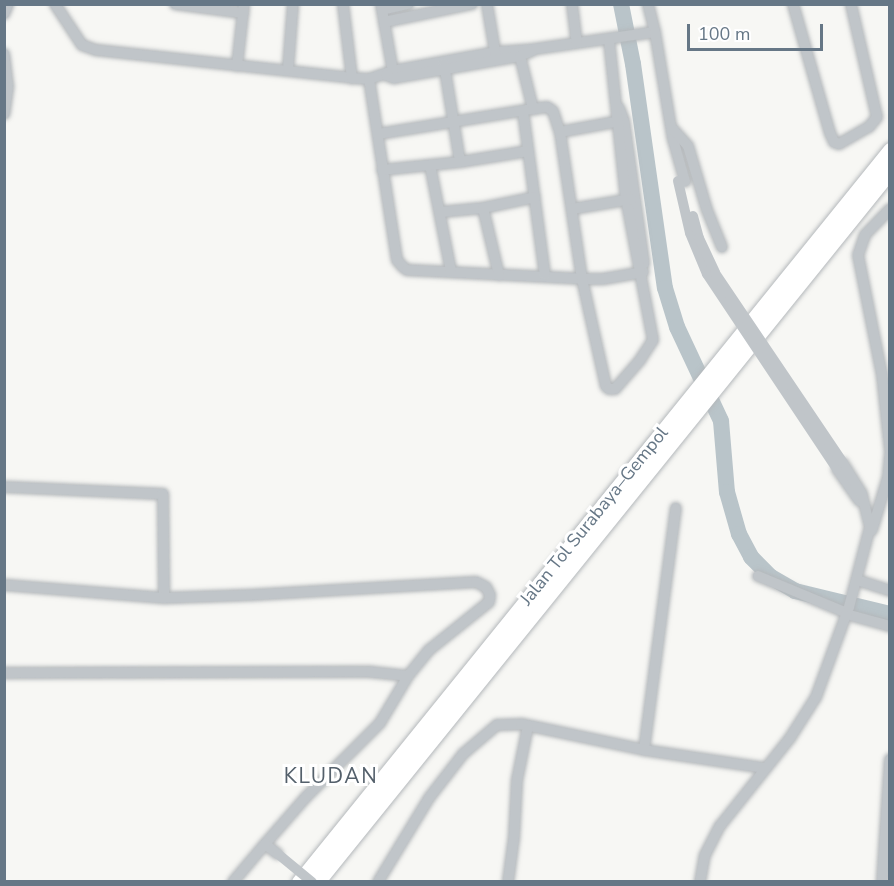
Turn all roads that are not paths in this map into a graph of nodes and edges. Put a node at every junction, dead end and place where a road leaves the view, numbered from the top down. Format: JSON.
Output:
{"nodes":[{"id":1,"x":8,"y":4,"type":"edge"},
{"id":2,"x":55,"y":4,"type":"edge"},
{"id":3,"x":175,"y":4,"type":"edge"},
{"id":4,"x":293,"y":4,"type":"edge"},
{"id":5,"x":343,"y":4,"type":"edge"},
{"id":6,"x":408,"y":4,"type":"edge"},
{"id":7,"x":472,"y":4,"type":"edge"},
{"id":8,"x":487,"y":4,"type":"edge"},
{"id":9,"x":572,"y":4,"type":"edge"},
{"id":10,"x":648,"y":4,"type":"edge"},
{"id":11,"x":793,"y":4,"type":"edge"},
{"id":12,"x":851,"y":4,"type":"edge"},
{"id":13,"x":196,"y":7,"type":"edge"},
{"id":14,"x":382,"y":7,"type":"edge"},
{"id":15,"x":244,"y":9,"type":"edge"},
{"id":16,"x":422,"y":9,"type":"edge"},
{"id":17,"x":4,"y":14,"type":"edge"},
{"id":18,"x":384,"y":22,"type":"junction"},
{"id":19,"x":651,"y":33,"type":"junction"},
{"id":20,"x":609,"y":39,"type":"junction"},
{"id":21,"x":577,"y":42,"type":"junction"},
{"id":22,"x":519,"y":52,"type":"junction"},
{"id":23,"x":4,"y":54,"type":"edge"},
{"id":24,"x":496,"y":56,"type":"junction"},
{"id":25,"x":444,"y":64,"type":"junction"},
{"id":26,"x":237,"y":66,"type":"junction"},
{"id":27,"x":288,"y":69,"type":"junction"},
{"id":28,"x":391,"y":75,"type":"junction"},
{"id":29,"x":352,"y":78,"type":"junction"},
{"id":30,"x":369,"y":79,"type":"junction"},
{"id":31,"x":528,"y":110,"type":"junction"},
{"id":32,"x":4,"y":114,"type":"edge"},
{"id":33,"x":620,"y":121,"type":"junction"},
{"id":34,"x":454,"y":123,"type":"junction"},
{"id":35,"x":671,"y":127,"type":"junction"},
{"id":36,"x":560,"y":132,"type":"junction"},
{"id":37,"x":378,"y":134,"type":"junction"},
{"id":38,"x":890,"y":150,"type":"edge"},
{"id":39,"x":528,"y":151,"type":"junction"},
{"id":40,"x":460,"y":162,"type":"junction"},
{"id":41,"x":430,"y":165,"type":"junction"},
{"id":42,"x":382,"y":170,"type":"junction"},
{"id":43,"x":890,"y":171,"type":"edge"},
{"id":44,"x":535,"y":197,"type":"junction"},
{"id":45,"x":630,"y":199,"type":"junction"},
{"id":46,"x":483,"y":208,"type":"junction"},
{"id":47,"x":572,"y":209,"type":"junction"},
{"id":48,"x":890,"y":209,"type":"edge"},
{"id":49,"x":441,"y":212,"type":"junction"},
{"id":50,"x":722,"y":247,"type":"dead end"},
{"id":51,"x":452,"y":271,"type":"junction"},
{"id":52,"x":641,"y":272,"type":"junction"},
{"id":53,"x":499,"y":274,"type":"junction"},
{"id":54,"x":545,"y":275,"type":"junction"},
{"id":55,"x":582,"y":279,"type":"junction"},
{"id":56,"x":724,"y":366,"type":"junction"},
{"id":57,"x":886,"y":374,"type":"edge"},
{"id":58,"x":700,"y":395,"type":"junction"},
{"id":59,"x":890,"y":450,"type":"edge"},
{"id":60,"x":890,"y":454,"type":"edge"},
{"id":61,"x":4,"y":487,"type":"edge"},
{"id":62,"x":676,"y":508,"type":"dead end"},
{"id":63,"x":870,"y":536,"type":"junction"},
{"id":64,"x":758,"y":576,"type":"dead end"},
{"id":65,"x":857,"y":581,"type":"junction"},
{"id":66,"x":4,"y":585,"type":"edge"},
{"id":67,"x":890,"y":591,"type":"edge"},
{"id":68,"x":164,"y":598,"type":"junction"},
{"id":69,"x":847,"y":612,"type":"junction"},
{"id":70,"x":890,"y":626,"type":"edge"},
{"id":71,"x":4,"y":673,"type":"edge"},
{"id":72,"x":408,"y":676,"type":"junction"},
{"id":73,"x":528,"y":726,"type":"junction"},
{"id":74,"x":644,"y":750,"type":"junction"},
{"id":75,"x":890,"y":759,"type":"edge"},
{"id":76,"x":764,"y":768,"type":"junction"},
{"id":77,"x":265,"y":844,"type":"junction"},
{"id":78,"x":886,"y":862,"type":"edge"},
{"id":79,"x":234,"y":882,"type":"edge"},
{"id":80,"x":298,"y":882,"type":"edge"},
{"id":81,"x":314,"y":882,"type":"edge"},
{"id":82,"x":378,"y":882,"type":"edge"},
{"id":83,"x":508,"y":882,"type":"edge"},
{"id":84,"x":700,"y":882,"type":"edge"},
{"id":85,"x":882,"y":882,"type":"edge"}],
"edges":[{"from":1,"to":17,"type":"street"},
{"from":2,"to":26,"type":"street"},
{"from":3,"to":13,"type":"street"},
{"from":4,"to":27,"type":"street"},
{"from":5,"to":29,"type":"street"},
{"from":6,"to":14,"type":"street"},
{"from":7,"to":16,"type":"street"},
{"from":8,"to":24,"type":"street"},
{"from":9,"to":21,"type":"street"},
{"from":10,"to":19,"type":"street"},
{"from":11,"to":12,"type":"street"},
{"from":13,"to":15,"type":"street"},
{"from":14,"to":18,"type":"street"},
{"from":15,"to":26,"type":"street"},
{"from":16,"to":18,"type":"street"},
{"from":18,"to":28,"type":"street"},
{"from":19,"to":20,"type":"street"},
{"from":19,"to":35,"type":"street"},
{"from":20,"to":21,"type":"street"},
{"from":20,"to":33,"type":"street"},
{"from":21,"to":22,"type":"street"},
{"from":22,"to":24,"type":"street"},
{"from":22,"to":31,"type":"street"},
{"from":23,"to":32,"type":"street"},
{"from":24,"to":25,"type":"street"},
{"from":25,"to":28,"type":"street"},
{"from":25,"to":34,"type":"street"},
{"from":26,"to":27,"type":"street"},
{"from":27,"to":29,"type":"street"},
{"from":28,"to":30,"type":"street"},
{"from":29,"to":30,"type":"street"},
{"from":30,"to":37,"type":"street"},
{"from":31,"to":34,"type":"street"},
{"from":31,"to":36,"type":"street"},
{"from":31,"to":39,"type":"street"},
{"from":33,"to":36,"type":"street"},
{"from":33,"to":45,"type":"street"},
{"from":34,"to":37,"type":"street"},
{"from":34,"to":40,"type":"street"},
{"from":35,"to":50,"type":"street"},
{"from":35,"to":63,"type":"street","bridge":true},
{"from":36,"to":47,"type":"street"},
{"from":37,"to":42,"type":"street"},
{"from":38,"to":56,"type":"highway","name":"Jalan Tol Surabaya–Gempol"},
{"from":39,"to":40,"type":"street"},
{"from":39,"to":44,"type":"street"},
{"from":40,"to":41,"type":"street"},
{"from":41,"to":42,"type":"street"},
{"from":41,"to":49,"type":"street"},
{"from":42,"to":51,"type":"street"},
{"from":43,"to":56,"type":"highway","name":"Jalan Tol Surabaya–Gempol"},
{"from":44,"to":46,"type":"street"},
{"from":44,"to":54,"type":"street"},
{"from":45,"to":47,"type":"street"},
{"from":45,"to":52,"type":"street"},
{"from":46,"to":49,"type":"street"},
{"from":46,"to":53,"type":"street"},
{"from":47,"to":55,"type":"street"},
{"from":48,"to":57,"type":"street"},
{"from":49,"to":51,"type":"street"},
{"from":51,"to":53,"type":"street"},
{"from":52,"to":55,"type":"street"},
{"from":52,"to":55,"type":"street"},
{"from":53,"to":54,"type":"street"},
{"from":54,"to":55,"type":"street"},
{"from":56,"to":58,"type":"highway","name":"Jalan Tol Surabaya–Gempol"},
{"from":57,"to":59,"type":"street"},
{"from":58,"to":80,"type":"highway","name":"Jalan Tol Surabaya–Gempol"},
{"from":58,"to":81,"type":"highway","name":"Jalan Tol Surabaya–Gempol"},
{"from":60,"to":63,"type":"street"},
{"from":61,"to":68,"type":"street"},
{"from":62,"to":74,"type":"street"},
{"from":63,"to":65,"type":"street"},
{"from":64,"to":69,"type":"street"},
{"from":65,"to":67,"type":"street"},
{"from":65,"to":69,"type":"street"},
{"from":66,"to":68,"type":"street"},
{"from":68,"to":72,"type":"street"},
{"from":69,"to":70,"type":"street"},
{"from":69,"to":76,"type":"street"},
{"from":71,"to":72,"type":"street"},
{"from":72,"to":77,"type":"street"},
{"from":73,"to":74,"type":"street"},
{"from":73,"to":82,"type":"street"},
{"from":73,"to":83,"type":"street"},
{"from":74,"to":76,"type":"street"},
{"from":75,"to":78,"type":"street"},
{"from":76,"to":84,"type":"street"},
{"from":77,"to":79,"type":"street"},
{"from":77,"to":81,"type":"street","bridge":true},
{"from":78,"to":85,"type":"street"}]}
